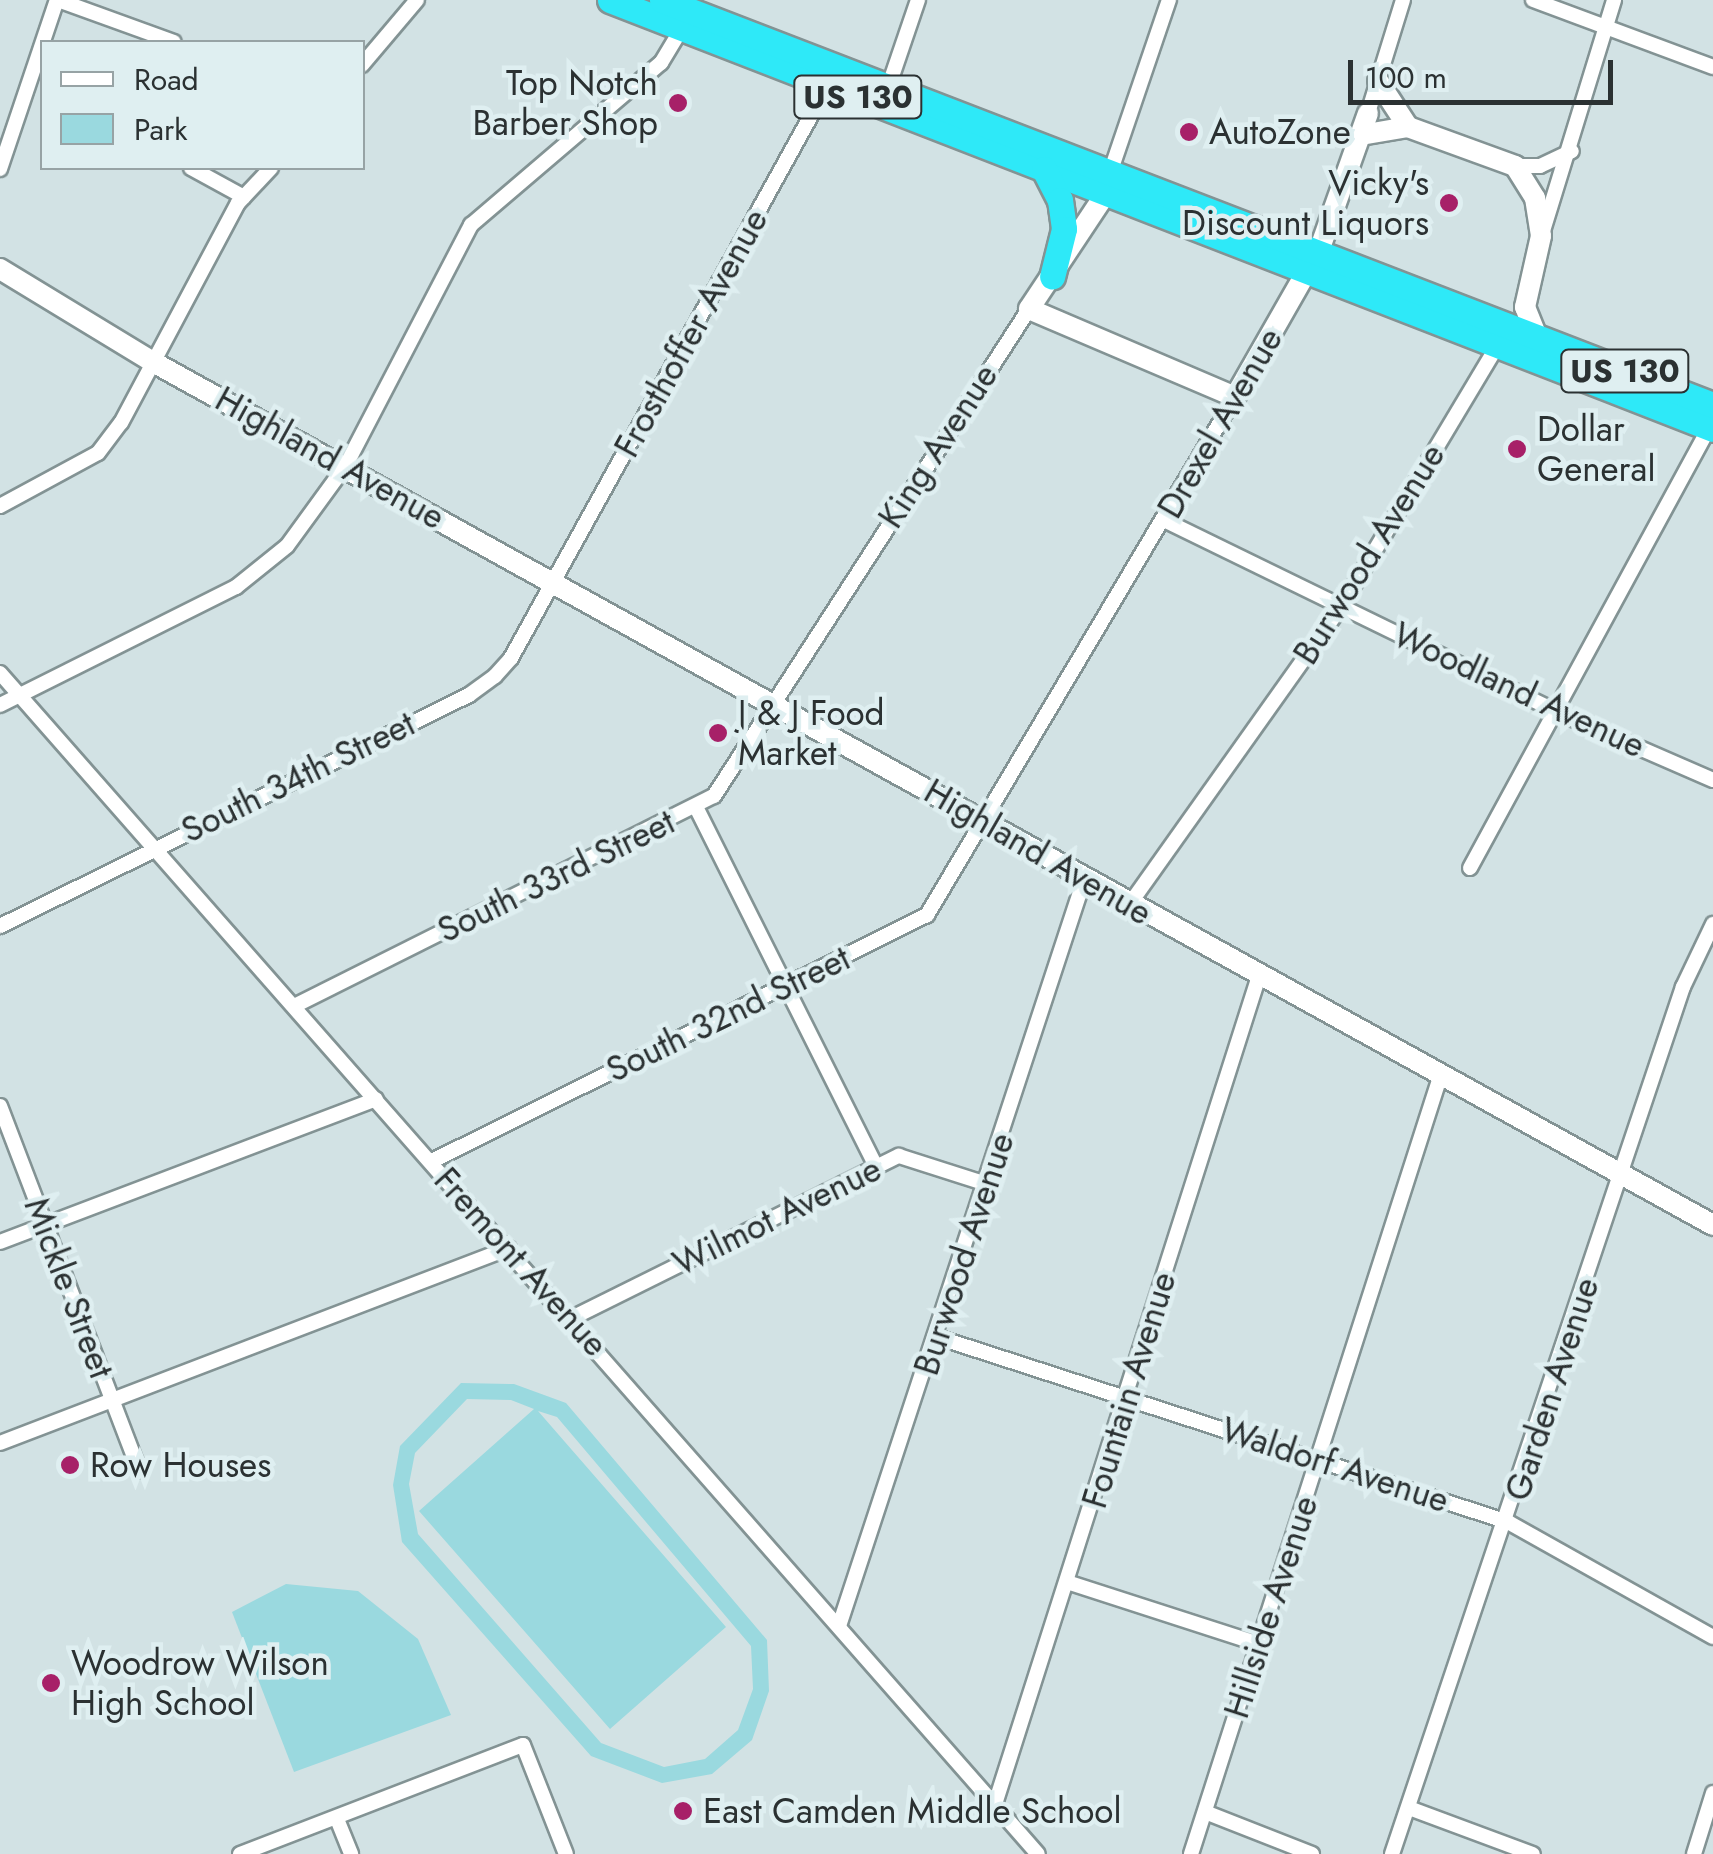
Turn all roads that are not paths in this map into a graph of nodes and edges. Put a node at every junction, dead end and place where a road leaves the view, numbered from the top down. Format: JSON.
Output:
{"nodes":[{"id":1,"x":58,"y":0,"type":"edge"},
{"id":2,"x":417,"y":0,"type":"edge"},
{"id":3,"x":610,"y":0,"type":"edge"},
{"id":4,"x":662,"y":0,"type":"edge"},
{"id":5,"x":918,"y":0,"type":"edge"},
{"id":6,"x":1169,"y":0,"type":"edge"},
{"id":7,"x":1403,"y":0,"type":"edge"},
{"id":8,"x":1533,"y":0,"type":"edge"},
{"id":9,"x":1614,"y":0,"type":"edge"},
{"id":10,"x":690,"y":13,"type":"edge"},
{"id":11,"x":1604,"y":27,"type":"junction"},
{"id":12,"x":47,"y":40,"type":"edge"},
{"id":13,"x":168,"y":40,"type":"edge"},
{"id":14,"x":365,"y":61,"type":"edge"},
{"id":15,"x":1713,"y":67,"type":"edge"},
{"id":16,"x":1378,"y":81,"type":"junction"},
{"id":17,"x":36,"y":82,"type":"edge"},
{"id":18,"x":828,"y":85,"type":"junction"},
{"id":19,"x":888,"y":88,"type":"junction"},
{"id":20,"x":1368,"y":113,"type":"joint"},
{"id":21,"x":1408,"y":127,"type":"junction"},
{"id":22,"x":1361,"y":135,"type":"junction"},
{"id":23,"x":1572,"y":150,"type":"junction"},
{"id":24,"x":1515,"y":166,"type":"junction"},
{"id":25,"x":0,"y":169,"type":"edge"},
{"id":26,"x":1044,"y":169,"type":"junction"},
{"id":27,"x":195,"y":170,"type":"edge"},
{"id":28,"x":269,"y":170,"type":"edge"},
{"id":29,"x":1108,"y":183,"type":"junction"},
{"id":30,"x":244,"y":197,"type":"junction"},
{"id":31,"x":1542,"y":236,"type":"junction"},
{"id":32,"x":1320,"y":248,"type":"junction"},
{"id":33,"x":0,"y":269,"type":"edge"},
{"id":34,"x":1308,"y":272,"type":"junction"},
{"id":35,"x":1052,"y":277,"type":"junction"},
{"id":36,"x":1029,"y":309,"type":"junction"},
{"id":37,"x":1537,"y":338,"type":"junction"},
{"id":38,"x":1497,"y":346,"type":"junction"},
{"id":39,"x":154,"y":362,"type":"junction"},
{"id":40,"x":1235,"y":397,"type":"junction"},
{"id":41,"x":1712,"y":420,"type":"edge"},
{"id":42,"x":346,"y":465,"type":"junction"},
{"id":43,"x":0,"y":506,"type":"edge"},
{"id":44,"x":1164,"y":520,"type":"junction"},
{"id":45,"x":554,"y":582,"type":"junction"},
{"id":46,"x":1342,"y":606,"type":"junction"},
{"id":47,"x":0,"y":673,"type":"edge"},
{"id":48,"x":20,"y":695,"type":"junction"},
{"id":49,"x":771,"y":699,"type":"junction"},
{"id":50,"x":0,"y":705,"type":"edge"},
{"id":51,"x":1559,"y":713,"type":"junction"},
{"id":52,"x":1713,"y":780,"type":"edge"},
{"id":53,"x":696,"y":807,"type":"junction"},
{"id":54,"x":980,"y":820,"type":"junction"},
{"id":55,"x":154,"y":848,"type":"junction"},
{"id":56,"x":1470,"y":868,"type":"dead end"},
{"id":57,"x":1084,"y":880,"type":"junction"},
{"id":58,"x":1129,"y":905,"type":"junction"},
{"id":59,"x":1713,"y":924,"type":"edge"},
{"id":60,"x":0,"y":926,"type":"edge"},
{"id":61,"x":1260,"y":976,"type":"junction"},
{"id":62,"x":788,"y":984,"type":"junction"},
{"id":63,"x":296,"y":1005,"type":"junction"},
{"id":64,"x":1442,"y":1074,"type":"junction"},
{"id":65,"x":376,"y":1100,"type":"junction"},
{"id":66,"x":0,"y":1106,"type":"edge"},
{"id":67,"x":432,"y":1162,"type":"junction"},
{"id":68,"x":876,"y":1166,"type":"junction"},
{"id":69,"x":1622,"y":1175,"type":"junction"},
{"id":70,"x":987,"y":1184,"type":"junction"},
{"id":71,"x":1713,"y":1224,"type":"edge"},
{"id":72,"x":45,"y":1226,"type":"junction"},
{"id":73,"x":0,"y":1242,"type":"edge"},
{"id":74,"x":509,"y":1248,"type":"junction"},
{"id":75,"x":572,"y":1318,"type":"junction"},
{"id":76,"x":937,"y":1338,"type":"junction"},
{"id":77,"x":1128,"y":1398,"type":"junction"},
{"id":78,"x":112,"y":1400,"type":"junction"},
{"id":79,"x":0,"y":1443,"type":"edge"},
{"id":80,"x":1318,"y":1459,"type":"junction"},
{"id":81,"x":139,"y":1470,"type":"dead end"},
{"id":82,"x":1508,"y":1522,"type":"junction"},
{"id":83,"x":1068,"y":1582,"type":"junction"},
{"id":84,"x":839,"y":1626,"type":"junction"},
{"id":85,"x":1713,"y":1636,"type":"edge"},
{"id":86,"x":1259,"y":1644,"type":"junction"},
{"id":87,"x":1713,"y":1793,"type":"edge"},
{"id":88,"x":995,"y":1804,"type":"junction"},
{"id":89,"x":1409,"y":1808,"type":"junction"},
{"id":90,"x":1205,"y":1812,"type":"junction"},
{"id":91,"x":337,"y":1819,"type":"junction"},
{"id":92,"x":240,"y":1854,"type":"edge"},
{"id":93,"x":351,"y":1854,"type":"edge"},
{"id":94,"x":566,"y":1854,"type":"edge"},
{"id":95,"x":1038,"y":1854,"type":"edge"},
{"id":96,"x":1191,"y":1854,"type":"edge"},
{"id":97,"x":1312,"y":1854,"type":"edge"},
{"id":98,"x":1392,"y":1854,"type":"edge"},
{"id":99,"x":1533,"y":1854,"type":"edge"},
{"id":100,"x":1694,"y":1854,"type":"edge"}],
"edges":[{"from":1,"to":12,"type":"street"},
{"from":1,"to":13,"type":"street"},
{"from":2,"to":14,"type":"street"},
{"from":3,"to":10,"type":"highway","number":"US 130"},
{"from":4,"to":10,"type":"highway","number":"US 130"},
{"from":5,"to":19,"type":"street"},
{"from":6,"to":29,"type":"street","name":"King Avenue"},
{"from":7,"to":16,"type":"street","name":"Drexel Avenue"},
{"from":8,"to":11,"type":"street"},
{"from":9,"to":11,"type":"street"},
{"from":10,"to":18,"type":"highway","number":"US 130"},
{"from":10,"to":19,"type":"highway","number":"US 130"},
{"from":10,"to":42,"type":"street"},
{"from":11,"to":15,"type":"street"},
{"from":11,"to":23,"type":"street"},
{"from":16,"to":20,"type":"street","name":"Drexel Avenue"},
{"from":16,"to":21,"type":"street"},
{"from":17,"to":25,"type":"street"},
{"from":18,"to":26,"type":"highway","number":"US 130"},
{"from":18,"to":45,"type":"street","name":"Frosthoffer Avenue"},
{"from":19,"to":29,"type":"highway","number":"US 130"},
{"from":20,"to":22,"type":"street","name":"Drexel Avenue"},
{"from":21,"to":22,"type":"street"},
{"from":21,"to":24,"type":"street"},
{"from":22,"to":32,"type":"street","name":"Drexel Avenue"},
{"from":23,"to":24,"type":"street"},
{"from":23,"to":31,"type":"street"},
{"from":24,"to":31,"type":"street"},
{"from":26,"to":29,"type":"highway","number":"US 130"},
{"from":26,"to":35,"type":"highway"},
{"from":27,"to":30,"type":"street"},
{"from":28,"to":30,"type":"street"},
{"from":29,"to":32,"type":"highway","number":"US 130"},
{"from":29,"to":34,"type":"highway","number":"US 130"},
{"from":29,"to":35,"type":"street","name":"King Avenue"},
{"from":30,"to":39,"type":"street"},
{"from":31,"to":37,"type":"street"},
{"from":32,"to":34,"type":"street","name":"Drexel Avenue"},
{"from":32,"to":37,"type":"highway","number":"US 130"},
{"from":33,"to":39,"type":"street","name":"Highland Avenue"},
{"from":34,"to":38,"type":"highway","number":"US 130"},
{"from":34,"to":40,"type":"street","name":"Drexel Avenue"},
{"from":35,"to":36,"type":"street","name":"King Avenue"},
{"from":36,"to":40,"type":"street"},
{"from":36,"to":49,"type":"street","name":"King Avenue"},
{"from":37,"to":41,"type":"highway","number":"US 130"},
{"from":38,"to":41,"type":"highway","number":"US 130"},
{"from":38,"to":46,"type":"street","name":"Burwood Avenue"},
{"from":39,"to":42,"type":"street","name":"Highland Avenue"},
{"from":39,"to":43,"type":"street"},
{"from":40,"to":44,"type":"street","name":"Drexel Avenue"},
{"from":41,"to":51,"type":"street"},
{"from":42,"to":45,"type":"street","name":"Highland Avenue"},
{"from":42,"to":48,"type":"street"},
{"from":44,"to":46,"type":"street","name":"Woodland Avenue"},
{"from":44,"to":54,"type":"street","name":"Drexel Avenue"},
{"from":45,"to":49,"type":"street","name":"Highland Avenue"},
{"from":45,"to":55,"type":"street","name":"South 34th Street"},
{"from":46,"to":51,"type":"street","name":"Woodland Avenue"},
{"from":46,"to":58,"type":"street","name":"Burwood Avenue"},
{"from":47,"to":48,"type":"street","name":"Fremont Avenue"},
{"from":48,"to":50,"type":"street"},
{"from":48,"to":55,"type":"street","name":"Fremont Avenue"},
{"from":49,"to":53,"type":"street","name":"South 33rd Street"},
{"from":49,"to":54,"type":"street","name":"Highland Avenue"},
{"from":51,"to":52,"type":"street","name":"Woodland Avenue"},
{"from":51,"to":56,"type":"street"},
{"from":53,"to":62,"type":"street"},
{"from":53,"to":63,"type":"street","name":"South 33rd Street"},
{"from":54,"to":57,"type":"street","name":"Highland Avenue"},
{"from":54,"to":62,"type":"street","name":"South 32nd Street"},
{"from":55,"to":60,"type":"street","name":"South 34th Street"},
{"from":55,"to":63,"type":"street","name":"Fremont Avenue"},
{"from":57,"to":58,"type":"street","name":"Highland Avenue"},
{"from":57,"to":70,"type":"street","name":"Burwood Avenue"},
{"from":58,"to":61,"type":"street","name":"Highland Avenue"},
{"from":59,"to":69,"type":"street","name":"Garden Avenue"},
{"from":61,"to":64,"type":"street","name":"Highland Avenue"},
{"from":61,"to":77,"type":"street","name":"Fountain Avenue"},
{"from":62,"to":67,"type":"street","name":"South 32nd Street"},
{"from":62,"to":68,"type":"street"},
{"from":63,"to":65,"type":"street","name":"Fremont Avenue"},
{"from":64,"to":69,"type":"street","name":"Highland Avenue"},
{"from":64,"to":80,"type":"street","name":"Hillside Avenue"},
{"from":65,"to":67,"type":"street","name":"Fremont Avenue"},
{"from":65,"to":72,"type":"street"},
{"from":66,"to":72,"type":"street","name":"Mickle Street"},
{"from":67,"to":74,"type":"street","name":"Fremont Avenue"},
{"from":68,"to":70,"type":"street","name":"Wilmot Avenue"},
{"from":68,"to":75,"type":"street","name":"Wilmot Avenue"},
{"from":69,"to":71,"type":"street","name":"Highland Avenue"},
{"from":69,"to":82,"type":"street","name":"Garden Avenue"},
{"from":70,"to":76,"type":"street","name":"Burwood Avenue"},
{"from":72,"to":73,"type":"street"},
{"from":72,"to":78,"type":"street","name":"Mickle Street"},
{"from":74,"to":75,"type":"street","name":"Fremont Avenue"},
{"from":74,"to":78,"type":"street"},
{"from":75,"to":84,"type":"street","name":"Fremont Avenue"},
{"from":76,"to":77,"type":"street","name":"Waldorf Avenue"},
{"from":76,"to":84,"type":"street","name":"Burwood Avenue"},
{"from":77,"to":80,"type":"street","name":"Waldorf Avenue"},
{"from":77,"to":83,"type":"street","name":"Fountain Avenue"},
{"from":78,"to":79,"type":"street"},
{"from":78,"to":81,"type":"street","name":"Mickle Street"},
{"from":80,"to":82,"type":"street","name":"Waldorf Avenue"},
{"from":80,"to":86,"type":"street","name":"Hillside Avenue"},
{"from":82,"to":85,"type":"street","name":"Waldorf Avenue"},
{"from":82,"to":89,"type":"street","name":"Garden Avenue"},
{"from":83,"to":86,"type":"street"},
{"from":83,"to":88,"type":"street","name":"Fountain Avenue"},
{"from":84,"to":88,"type":"street","name":"Fremont Avenue"},
{"from":86,"to":90,"type":"street","name":"Hillside Avenue"},
{"from":87,"to":100,"type":"street"},
{"from":88,"to":95,"type":"street","name":"Fremont Avenue"},
{"from":89,"to":98,"type":"street","name":"Garden Avenue"},
{"from":89,"to":99,"type":"street"},
{"from":90,"to":96,"type":"street","name":"Hillside Avenue"},
{"from":90,"to":97,"type":"street"},
{"from":91,"to":92,"type":"street"},
{"from":91,"to":93,"type":"street"},
{"from":91,"to":94,"type":"street"}]}
